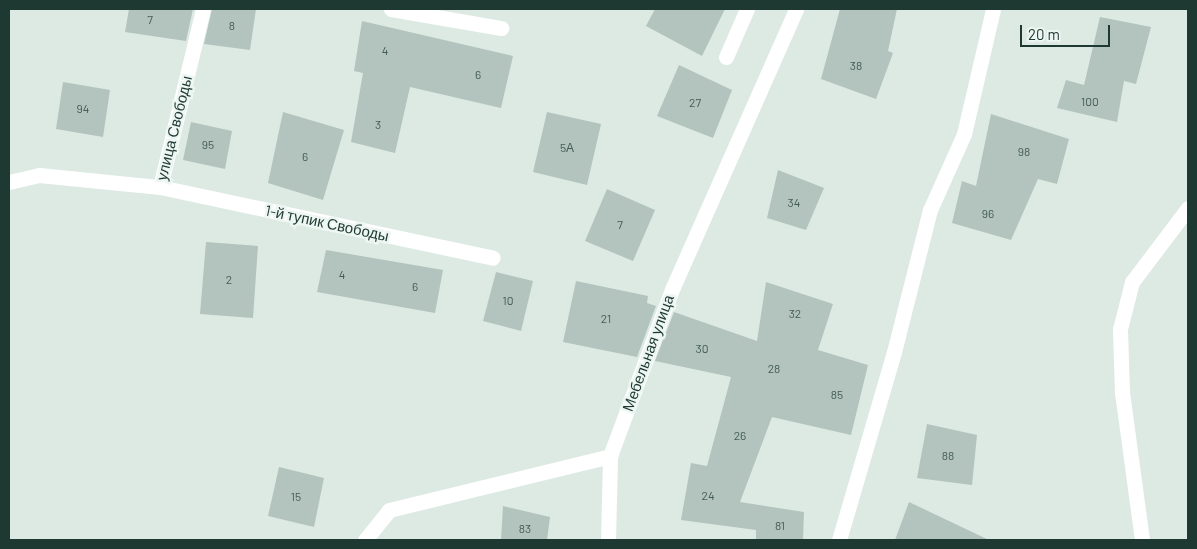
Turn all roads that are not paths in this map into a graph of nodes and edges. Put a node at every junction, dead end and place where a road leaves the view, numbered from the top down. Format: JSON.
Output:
{"nodes":[{"id":1,"x":203,"y":9,"type":"edge"},
{"id":2,"x":391,"y":9,"type":"edge"},
{"id":3,"x":747,"y":9,"type":"edge"},
{"id":4,"x":796,"y":9,"type":"edge"},
{"id":5,"x":993,"y":9,"type":"edge"},
{"id":6,"x":501,"y":28,"type":"dead end"},
{"id":7,"x":726,"y":57,"type":"dead end"},
{"id":8,"x":9,"y":182,"type":"edge"},
{"id":9,"x":160,"y":187,"type":"junction"},
{"id":10,"x":1188,"y":208,"type":"edge"},
{"id":11,"x":493,"y":258,"type":"dead end"},
{"id":12,"x":610,"y":456,"type":"junction"},
{"id":13,"x":365,"y":540,"type":"edge"},
{"id":14,"x":608,"y":540,"type":"edge"},
{"id":15,"x":839,"y":540,"type":"edge"},
{"id":16,"x":1142,"y":540,"type":"edge"}],
"edges":[{"from":1,"to":9,"type":"street","name":"улица Свободы"},
{"from":2,"to":6,"type":"street"},
{"from":3,"to":7,"type":"street"},
{"from":4,"to":12,"type":"street","name":"Мебельная улица"},
{"from":5,"to":15,"type":"street"},
{"from":8,"to":9,"type":"street","name":"улица Свободы"},
{"from":9,"to":11,"type":"street","name":"1-й тупик Свободы"},
{"from":10,"to":16,"type":"street"},
{"from":12,"to":13,"type":"street"},
{"from":12,"to":14,"type":"street","name":"Мебельная улица"}]}
